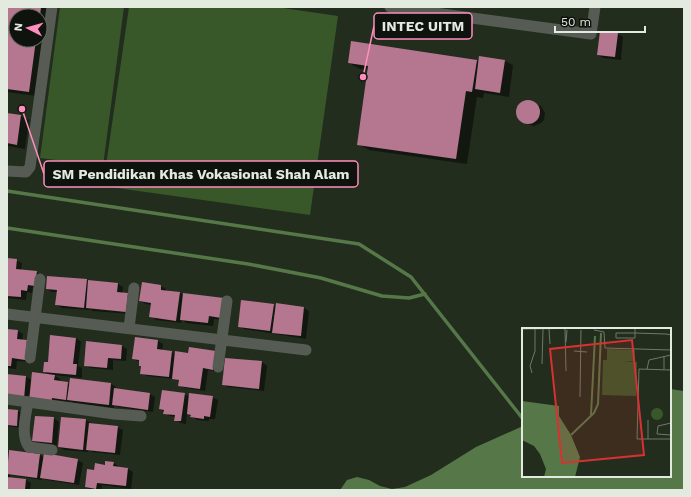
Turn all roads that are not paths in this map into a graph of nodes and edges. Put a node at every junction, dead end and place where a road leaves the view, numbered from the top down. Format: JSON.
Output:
{"nodes":[{"id":1,"x":52,"y":7,"type":"edge"},
{"id":2,"x":390,"y":7,"type":"edge"},
{"id":3,"x":595,"y":7,"type":"edge"},
{"id":4,"x":7,"y":171,"type":"edge"},
{"id":5,"x":40,"y":279,"type":"dead end"},
{"id":6,"x":134,"y":288,"type":"dead end"},
{"id":7,"x":227,"y":301,"type":"dead end"},
{"id":8,"x":7,"y":314,"type":"edge"},
{"id":9,"x":35,"y":317,"type":"junction"},
{"id":10,"x":129,"y":328,"type":"junction"},
{"id":11,"x":222,"y":339,"type":"junction"},
{"id":12,"x":306,"y":350,"type":"dead end"},
{"id":13,"x":30,"y":358,"type":"dead end"},
{"id":14,"x":218,"y":367,"type":"dead end"},
{"id":15,"x":7,"y":399,"type":"edge"},
{"id":16,"x":28,"y":402,"type":"junction"},
{"id":17,"x":141,"y":416,"type":"dead end"},
{"id":18,"x":52,"y":450,"type":"dead end"}],
"edges":[{"from":1,"to":4,"type":"street"},
{"from":2,"to":3,"type":"street"},
{"from":5,"to":9,"type":"street"},
{"from":6,"to":10,"type":"street"},
{"from":7,"to":11,"type":"street"},
{"from":8,"to":9,"type":"street"},
{"from":9,"to":10,"type":"street"},
{"from":9,"to":13,"type":"street"},
{"from":10,"to":11,"type":"street"},
{"from":11,"to":12,"type":"street"},
{"from":11,"to":14,"type":"street"},
{"from":15,"to":16,"type":"street"},
{"from":16,"to":17,"type":"street"},
{"from":16,"to":18,"type":"street"}]}
